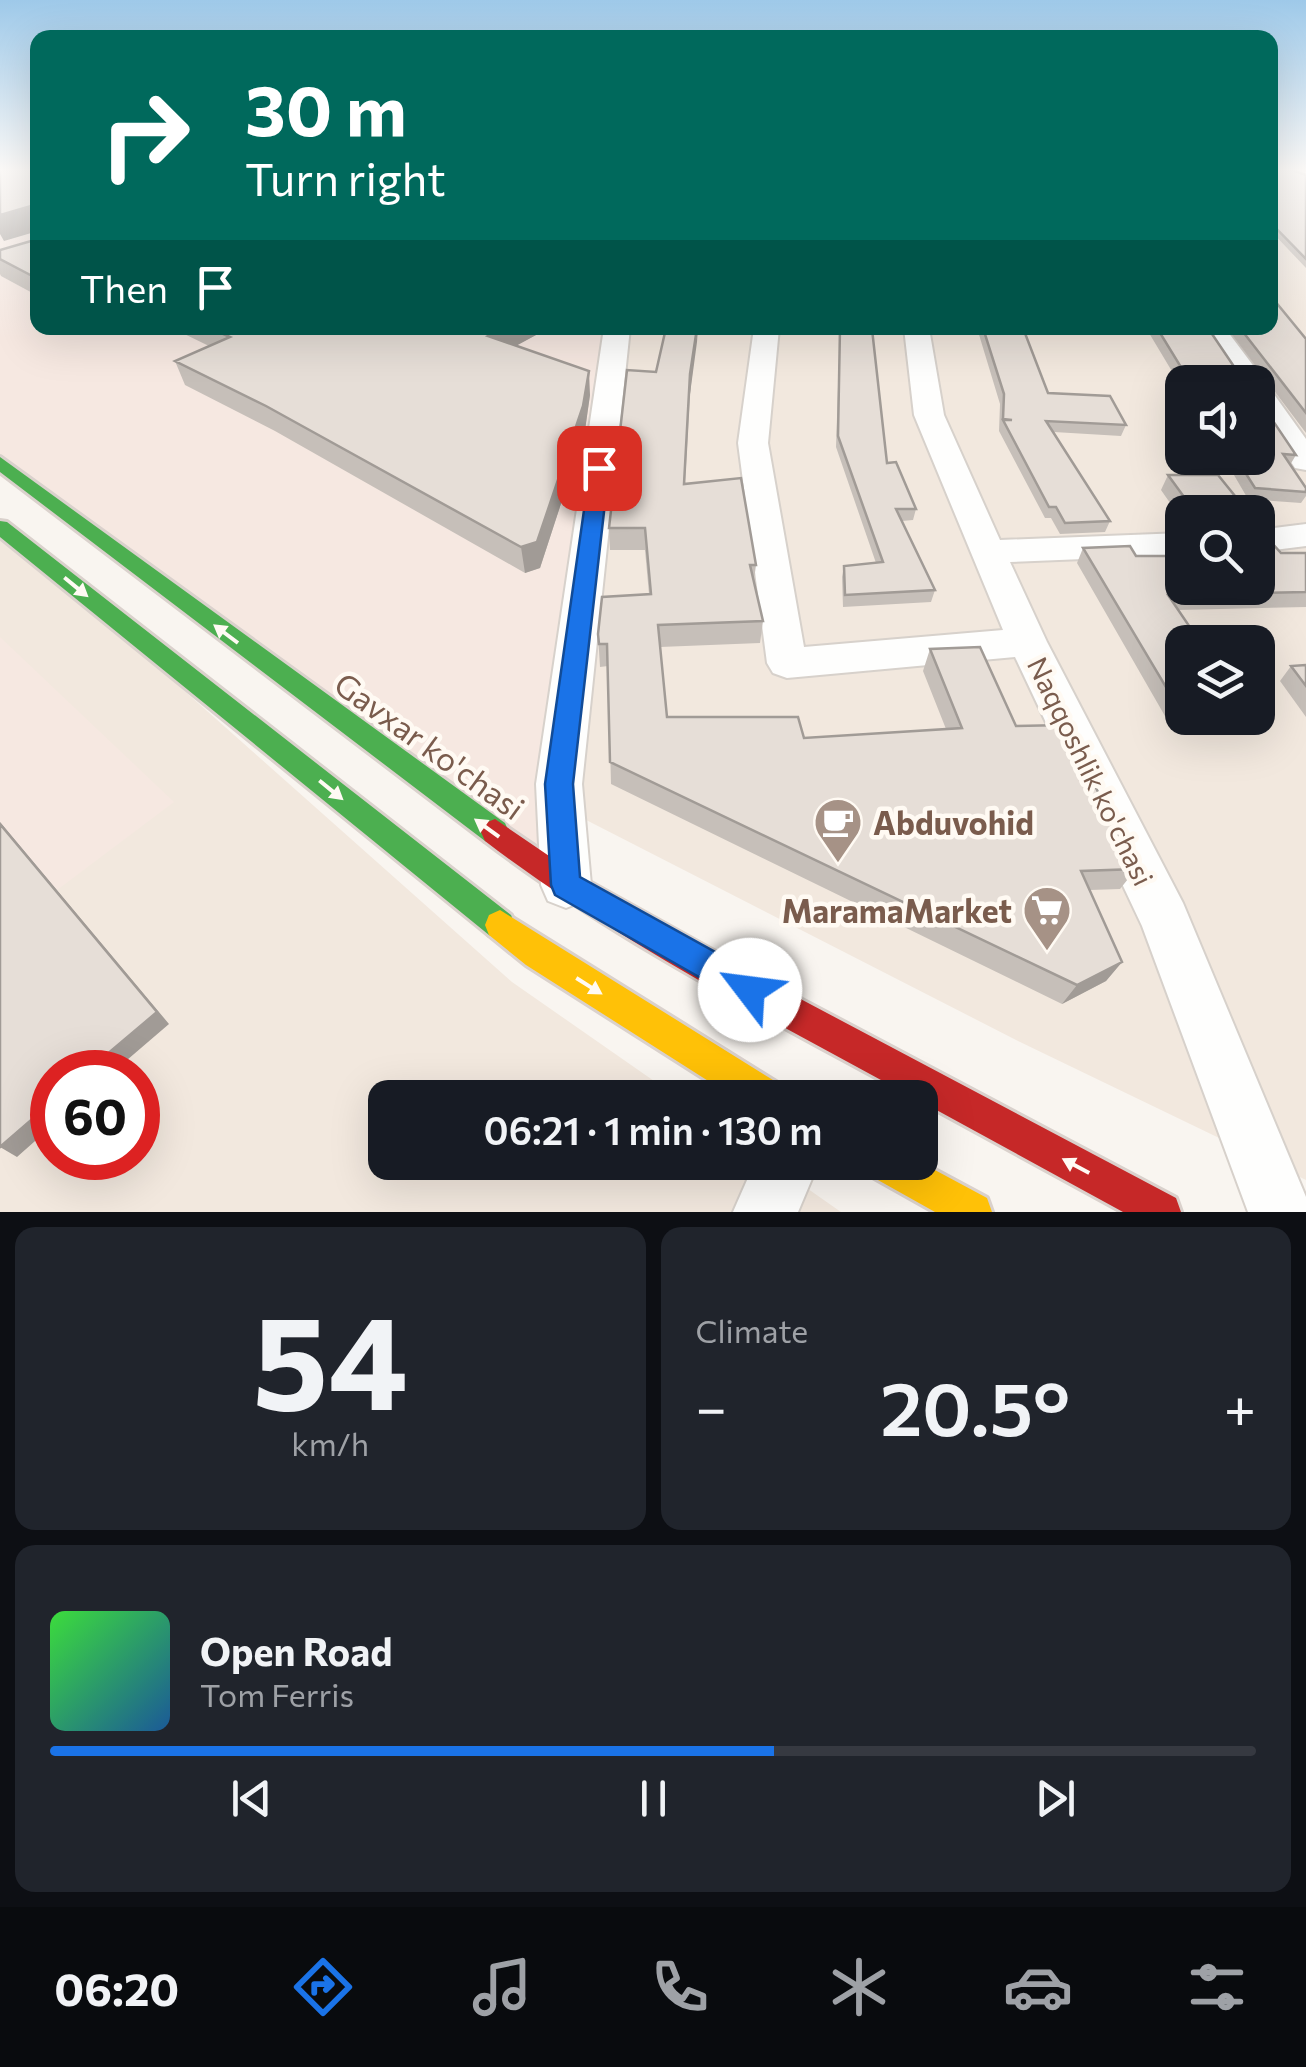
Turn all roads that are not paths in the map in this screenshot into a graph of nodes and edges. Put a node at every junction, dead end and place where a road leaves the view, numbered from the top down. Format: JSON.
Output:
{"nodes":[{"id":1,"x":617,"y":335,"type":"edge"},
{"id":2,"x":765,"y":335,"type":"edge"},
{"id":3,"x":917,"y":335,"type":"edge"},
{"id":4,"x":1217,"y":335,"type":"edge"},
{"id":5,"x":1239,"y":365,"type":"edge"},
{"id":6,"x":1275,"y":416,"type":"edge"},
{"id":7,"x":1306,"y":461,"type":"edge"},
{"id":8,"x":0,"y":463,"type":"edge"},
{"id":9,"x":0,"y":527,"type":"edge"},
{"id":10,"x":1306,"y":535,"type":"edge"},
{"id":11,"x":1275,"y":539,"type":"edge"},
{"id":12,"x":1165,"y":545,"type":"edge"},
{"id":13,"x":986,"y":552,"type":"junction"},
{"id":14,"x":1026,"y":642,"type":"junction"},
{"id":15,"x":566,"y":885,"type":"junction"},
{"id":16,"x":739,"y":1080,"type":"edge"},
{"id":17,"x":779,"y":1180,"type":"edge"},
{"id":18,"x":915,"y":1180,"type":"edge"},
{"id":19,"x":764,"y":1212,"type":"edge"},
{"id":20,"x":973,"y":1212,"type":"edge"},
{"id":21,"x":1162,"y":1212,"type":"edge"},
{"id":22,"x":1280,"y":1212,"type":"edge"}],
"edges":[{"from":1,"to":15,"type":"street"},
{"from":2,"to":14,"type":"street"},
{"from":3,"to":13,"type":"street","name":"Naqqoshlik ko'chasi"},
{"from":4,"to":5,"type":"street"},
{"from":6,"to":7,"type":"street"},
{"from":15,"to":8,"type":"main road","name":"Gavxar ko'chasi","one_way":true},
{"from":9,"to":16,"type":"main road","one_way":true},
{"from":10,"to":11,"type":"street"},
{"from":12,"to":13,"type":"street"},
{"from":13,"to":14,"type":"street","name":"Naqqoshlik ko'chasi"},
{"from":14,"to":22,"type":"street","name":"Naqqoshlik ko'chasi"},
{"from":21,"to":15,"type":"main road","name":"Gavxar ko'chasi","one_way":true},
{"from":17,"to":19,"type":"street"},
{"from":18,"to":20,"type":"main road"}]}
